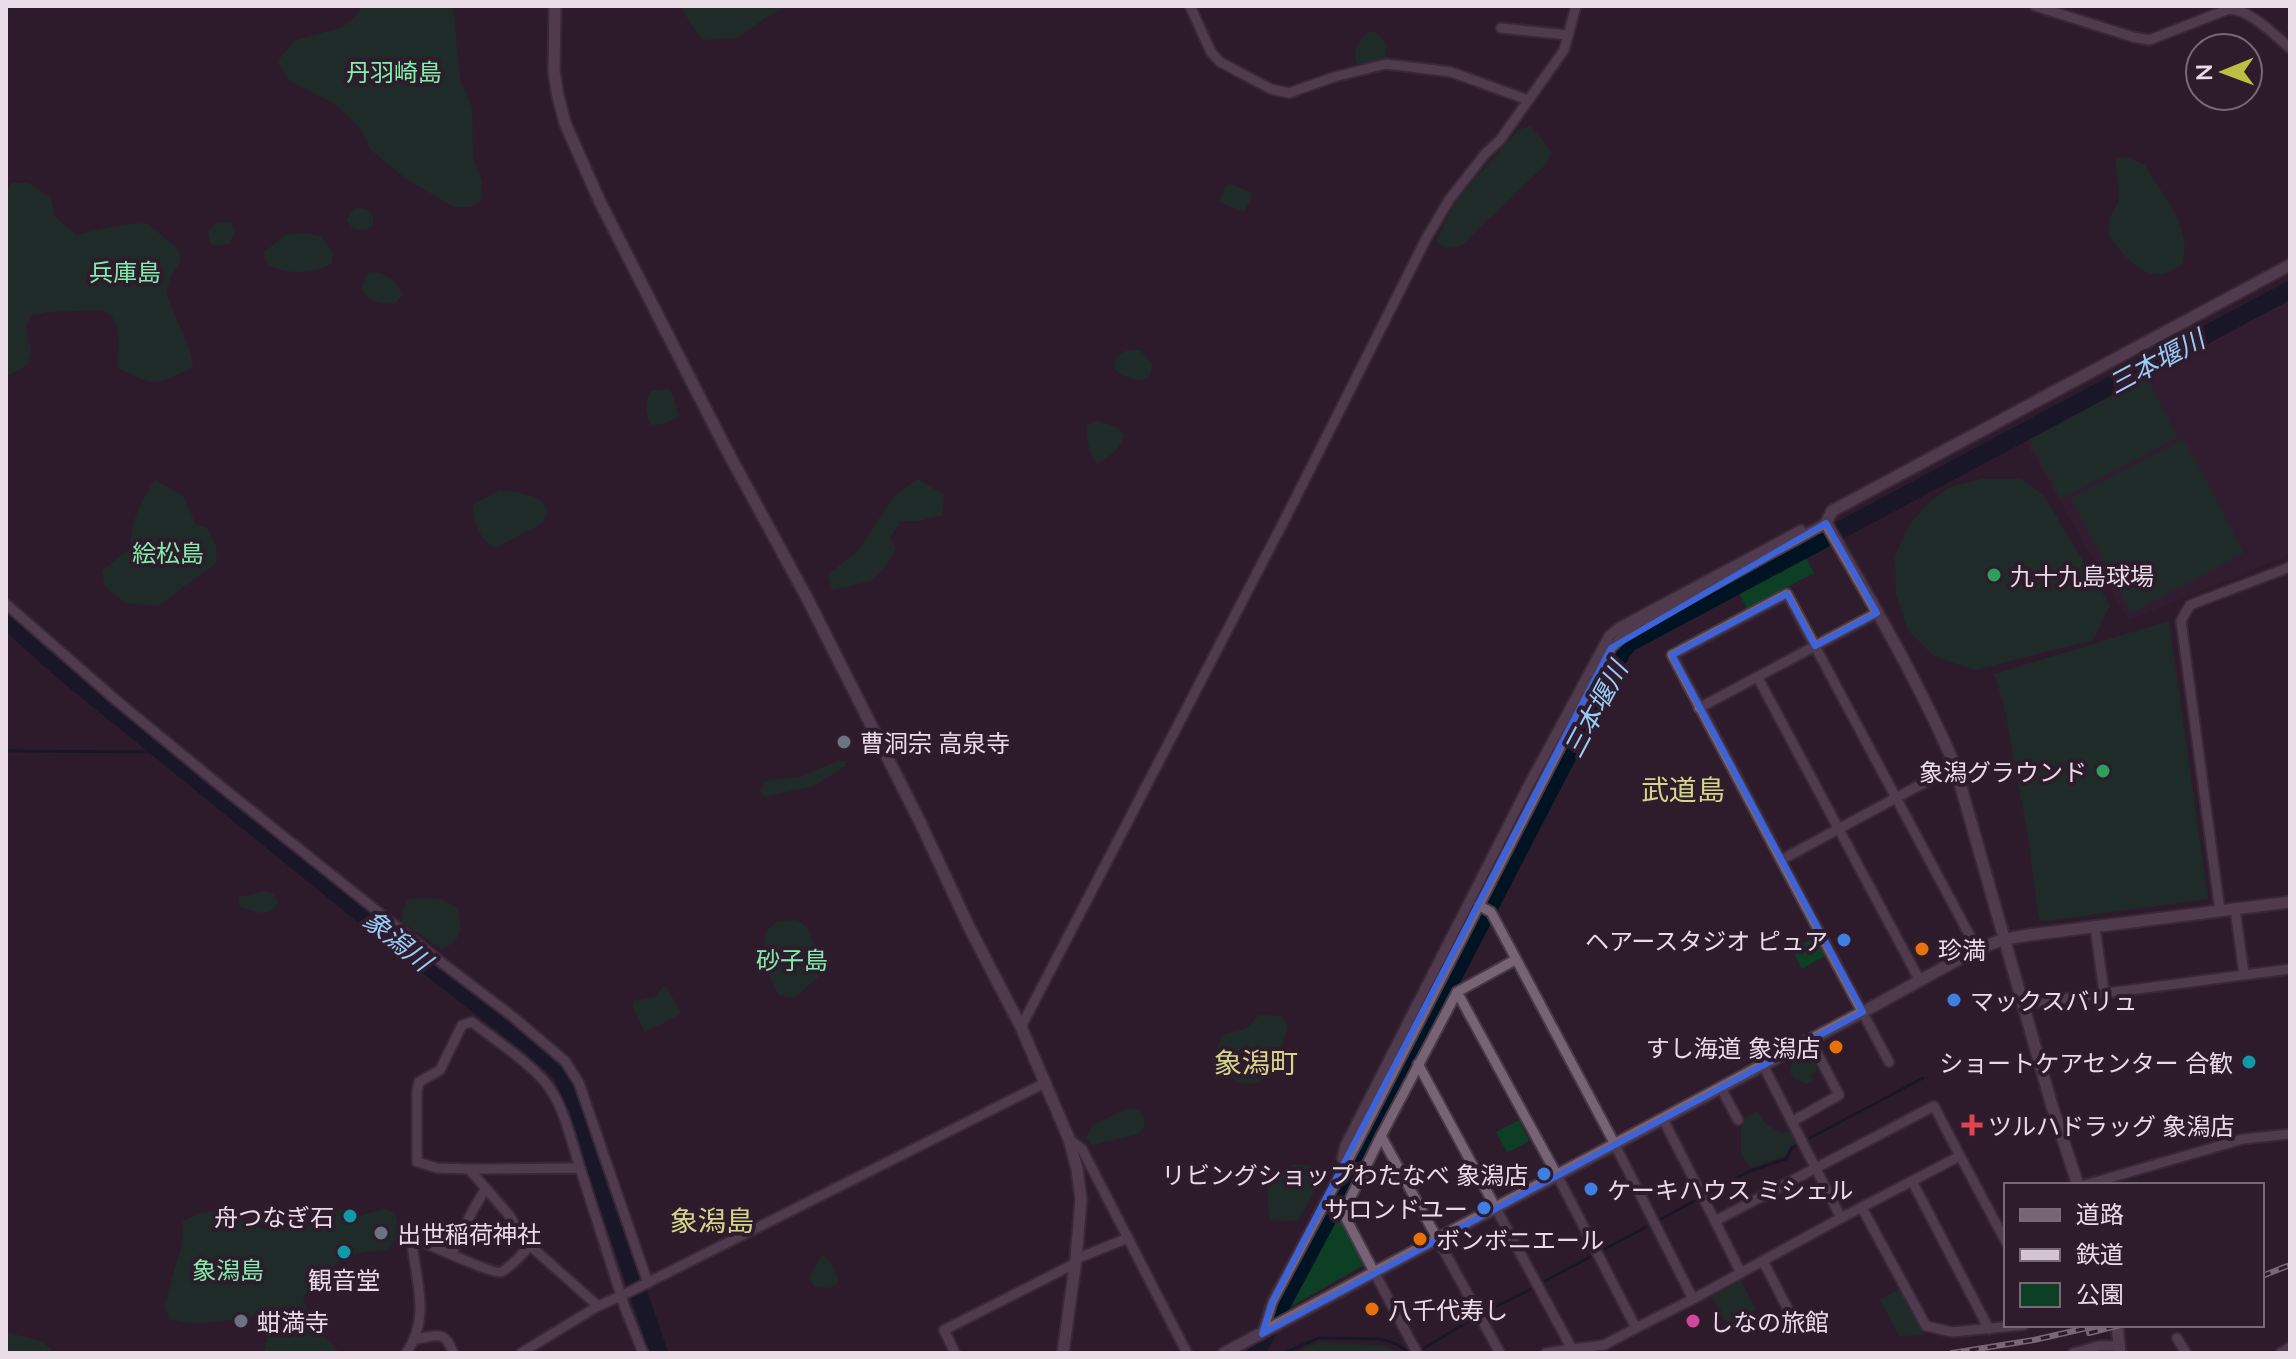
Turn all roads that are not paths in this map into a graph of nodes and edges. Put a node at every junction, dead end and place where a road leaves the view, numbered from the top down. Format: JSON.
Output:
{"nodes":[{"id":1,"x":555,"y":6,"type":"edge"},
{"id":2,"x":1190,"y":6,"type":"edge"},
{"id":3,"x":1576,"y":6,"type":"edge"},
{"id":4,"x":2035,"y":6,"type":"edge"},
{"id":5,"x":1501,"y":28,"type":"dead end"},
{"id":6,"x":1568,"y":35,"type":"junction"},
{"id":7,"x":2290,"y":48,"type":"edge"},
{"id":8,"x":1528,"y":100,"type":"junction"},
{"id":9,"x":2290,"y":265,"type":"edge"},
{"id":10,"x":1824,"y":522,"type":"junction"},
{"id":11,"x":2290,"y":567,"type":"edge"},
{"id":12,"x":6,"y":604,"type":"edge"},
{"id":13,"x":1877,"y":613,"type":"junction"},
{"id":14,"x":1815,"y":646,"type":"junction"},
{"id":15,"x":1758,"y":678,"type":"junction"},
{"id":16,"x":1699,"y":708,"type":"junction"},
{"id":17,"x":1955,"y":766,"type":"junction"},
{"id":18,"x":1896,"y":797,"type":"junction"},
{"id":19,"x":1838,"y":830,"type":"junction"},
{"id":20,"x":1781,"y":860,"type":"junction"},
{"id":21,"x":2290,"y":902,"type":"edge"},
{"id":22,"x":1478,"y":905,"type":"junction"},
{"id":23,"x":2235,"y":909,"type":"junction"},
{"id":24,"x":2220,"y":911,"type":"junction"},
{"id":25,"x":2095,"y":927,"type":"junction"},
{"id":26,"x":2005,"y":939,"type":"junction"},
{"id":27,"x":1977,"y":949,"type":"junction"},
{"id":28,"x":1515,"y":960,"type":"junction"},
{"id":29,"x":2290,"y":969,"type":"edge"},
{"id":30,"x":2244,"y":974,"type":"junction"},
{"id":31,"x":1920,"y":981,"type":"junction"},
{"id":32,"x":1457,"y":992,"type":"junction"},
{"id":33,"x":2104,"y":992,"type":"junction"},
{"id":34,"x":2023,"y":1004,"type":"junction"},
{"id":35,"x":1863,"y":1012,"type":"junction"},
{"id":36,"x":1021,"y":1027,"type":"junction"},
{"id":37,"x":1810,"y":1039,"type":"junction"},
{"id":38,"x":1889,"y":1062,"type":"dead end"},
{"id":39,"x":1418,"y":1064,"type":"junction"},
{"id":40,"x":1763,"y":1065,"type":"junction"},
{"id":41,"x":1045,"y":1083,"type":"junction"},
{"id":42,"x":1721,"y":1088,"type":"junction"},
{"id":43,"x":1663,"y":1119,"type":"junction"},
{"id":44,"x":1738,"y":1120,"type":"dead end"},
{"id":45,"x":1793,"y":1121,"type":"junction"},
{"id":46,"x":2290,"y":1134,"type":"edge"},
{"id":47,"x":1381,"y":1136,"type":"junction"},
{"id":48,"x":1069,"y":1139,"type":"junction"},
{"id":49,"x":1614,"y":1145,"type":"junction"},
{"id":50,"x":1960,"y":1156,"type":"junction"},
{"id":51,"x":1346,"y":1164,"type":"junction"},
{"id":52,"x":580,"y":1168,"type":"junction"},
{"id":53,"x":1816,"y":1168,"type":"junction"},
{"id":54,"x":469,"y":1169,"type":"junction"},
{"id":55,"x":1362,"y":1173,"type":"junction"},
{"id":56,"x":1557,"y":1175,"type":"junction"},
{"id":57,"x":1912,"y":1181,"type":"junction"},
{"id":58,"x":2077,"y":1183,"type":"edge"},
{"id":59,"x":2092,"y":1183,"type":"edge"},
{"id":60,"x":486,"y":1188,"type":"junction"},
{"id":61,"x":1496,"y":1207,"type":"junction"},
{"id":62,"x":1862,"y":1208,"type":"junction"},
{"id":63,"x":1841,"y":1218,"type":"junction"},
{"id":64,"x":1715,"y":1221,"type":"junction"},
{"id":65,"x":1128,"y":1238,"type":"junction"},
{"id":66,"x":1439,"y":1238,"type":"junction"},
{"id":67,"x":2004,"y":1238,"type":"edge"},
{"id":68,"x":530,"y":1246,"type":"junction"},
{"id":69,"x":452,"y":1253,"type":"junction"},
{"id":70,"x":1076,"y":1261,"type":"junction"},
{"id":71,"x":1763,"y":1261,"type":"junction"},
{"id":72,"x":1374,"y":1273,"type":"junction"},
{"id":73,"x":1741,"y":1273,"type":"junction"},
{"id":74,"x":648,"y":1283,"type":"junction"},
{"id":75,"x":622,"y":1296,"type":"junction"},
{"id":76,"x":1693,"y":1299,"type":"junction"},
{"id":77,"x":598,"y":1306,"type":"junction"},
{"id":78,"x":1793,"y":1319,"type":"dead end"},
{"id":79,"x":2006,"y":1327,"type":"edge"},
{"id":80,"x":2117,"y":1327,"type":"edge"},
{"id":81,"x":1636,"y":1328,"type":"junction"},
{"id":82,"x":1989,"y":1329,"type":"junction"},
{"id":83,"x":1262,"y":1334,"type":"junction"},
{"id":84,"x":2177,"y":1338,"type":"dead end"},
{"id":85,"x":416,"y":1339,"type":"junction"},
{"id":86,"x":1572,"y":1349,"type":"junction"},
{"id":87,"x":2120,"y":1350,"type":"edge"},
{"id":88,"x":406,"y":1353,"type":"edge"},
{"id":89,"x":453,"y":1353,"type":"edge"},
{"id":90,"x":521,"y":1353,"type":"edge"},
{"id":91,"x":643,"y":1353,"type":"edge"},
{"id":92,"x":955,"y":1353,"type":"edge"},
{"id":93,"x":1064,"y":1353,"type":"edge"},
{"id":94,"x":1187,"y":1353,"type":"edge"},
{"id":95,"x":1224,"y":1353,"type":"edge"},
{"id":96,"x":1417,"y":1353,"type":"edge"},
{"id":97,"x":1500,"y":1353,"type":"edge"},
{"id":98,"x":1546,"y":1353,"type":"edge"},
{"id":99,"x":2073,"y":1353,"type":"edge"},
{"id":100,"x":2186,"y":1353,"type":"edge"}],
"edges":[{"from":1,"to":36,"type":"street"},
{"from":2,"to":8,"type":"street"},
{"from":3,"to":6,"type":"street"},
{"from":4,"to":7,"type":"street"},
{"from":5,"to":6,"type":"street"},
{"from":6,"to":8,"type":"street"},
{"from":8,"to":36,"type":"street"},
{"from":9,"to":10,"type":"street"},
{"from":10,"to":13,"type":"street"},
{"from":10,"to":22,"type":"street"},
{"from":10,"to":51,"type":"street"},
{"from":11,"to":24,"type":"street"},
{"from":12,"to":74,"type":"street"},
{"from":13,"to":14,"type":"street"},
{"from":13,"to":17,"type":"street"},
{"from":14,"to":15,"type":"street"},
{"from":14,"to":16,"type":"street"},
{"from":14,"to":18,"type":"street"},
{"from":15,"to":16,"type":"street"},
{"from":15,"to":19,"type":"street"},
{"from":16,"to":20,"type":"street"},
{"from":17,"to":18,"type":"street"},
{"from":17,"to":26,"type":"street"},
{"from":18,"to":19,"type":"street"},
{"from":18,"to":27,"type":"street"},
{"from":19,"to":20,"type":"street"},
{"from":19,"to":31,"type":"street"},
{"from":20,"to":35,"type":"street"},
{"from":21,"to":23,"type":"street"},
{"from":22,"to":28,"type":"street"},
{"from":22,"to":51,"type":"street"},
{"from":23,"to":24,"type":"street"},
{"from":23,"to":30,"type":"street"},
{"from":24,"to":25,"type":"street"},
{"from":25,"to":26,"type":"street"},
{"from":25,"to":33,"type":"street"},
{"from":26,"to":27,"type":"street"},
{"from":26,"to":34,"type":"street"},
{"from":27,"to":31,"type":"street"},
{"from":28,"to":32,"type":"street"},
{"from":28,"to":49,"type":"street"},
{"from":29,"to":30,"type":"street"},
{"from":30,"to":33,"type":"street"},
{"from":31,"to":35,"type":"street"},
{"from":32,"to":39,"type":"street"},
{"from":32,"to":56,"type":"street"},
{"from":33,"to":34,"type":"street"},
{"from":34,"to":58,"type":"street"},
{"from":35,"to":37,"type":"street"},
{"from":35,"to":38,"type":"street"},
{"from":36,"to":41,"type":"street"},
{"from":37,"to":40,"type":"street"},
{"from":37,"to":45,"type":"street"},
{"from":39,"to":47,"type":"street"},
{"from":39,"to":61,"type":"street"},
{"from":40,"to":42,"type":"street"},
{"from":40,"to":45,"type":"street"},
{"from":41,"to":48,"type":"street"},
{"from":41,"to":74,"type":"street"},
{"from":42,"to":43,"type":"street"},
{"from":42,"to":44,"type":"street"},
{"from":43,"to":49,"type":"street"},
{"from":43,"to":64,"type":"street"},
{"from":45,"to":53,"type":"street"},
{"from":46,"to":59,"type":"street"},
{"from":47,"to":55,"type":"street"},
{"from":47,"to":66,"type":"street"},
{"from":48,"to":65,"type":"street"},
{"from":48,"to":70,"type":"street"},
{"from":49,"to":56,"type":"street"},
{"from":49,"to":76,"type":"street"},
{"from":50,"to":53,"type":"street"},
{"from":50,"to":57,"type":"street"},
{"from":50,"to":67,"type":"street"},
{"from":51,"to":55,"type":"street"},
{"from":51,"to":83,"type":"street"},
{"from":52,"to":54,"type":"street"},
{"from":52,"to":54,"type":"street"},
{"from":52,"to":75,"type":"street"},
{"from":53,"to":63,"type":"street"},
{"from":53,"to":64,"type":"street"},
{"from":54,"to":60,"type":"street"},
{"from":55,"to":72,"type":"street"},
{"from":56,"to":61,"type":"street"},
{"from":56,"to":81,"type":"street"},
{"from":57,"to":62,"type":"street"},
{"from":57,"to":82,"type":"street"},
{"from":60,"to":68,"type":"street"},
{"from":60,"to":69,"type":"street"},
{"from":61,"to":66,"type":"street"},
{"from":61,"to":86,"type":"street"},
{"from":62,"to":63,"type":"street"},
{"from":62,"to":82,"type":"street"},
{"from":63,"to":71,"type":"street"},
{"from":64,"to":73,"type":"street"},
{"from":65,"to":70,"type":"street"},
{"from":65,"to":94,"type":"street"},
{"from":66,"to":72,"type":"street"},
{"from":66,"to":97,"type":"street"},
{"from":68,"to":69,"type":"street"},
{"from":68,"to":77,"type":"street"},
{"from":69,"to":85,"type":"street"},
{"from":70,"to":92,"type":"street"},
{"from":70,"to":93,"type":"street"},
{"from":71,"to":73,"type":"street"},
{"from":71,"to":78,"type":"street"},
{"from":72,"to":83,"type":"street"},
{"from":72,"to":96,"type":"street"},
{"from":73,"to":76,"type":"street"},
{"from":74,"to":75,"type":"street"},
{"from":75,"to":77,"type":"street"},
{"from":75,"to":91,"type":"street"},
{"from":76,"to":81,"type":"street"},
{"from":77,"to":90,"type":"street"},
{"from":79,"to":82,"type":"street"},
{"from":80,"to":87,"type":"street"},
{"from":81,"to":86,"type":"street"},
{"from":83,"to":95,"type":"street"},
{"from":84,"to":100,"type":"street"},
{"from":85,"to":88,"type":"street"},
{"from":85,"to":89,"type":"street"},
{"from":86,"to":98,"type":"street"},
{"from":87,"to":99,"type":"street"}]}
